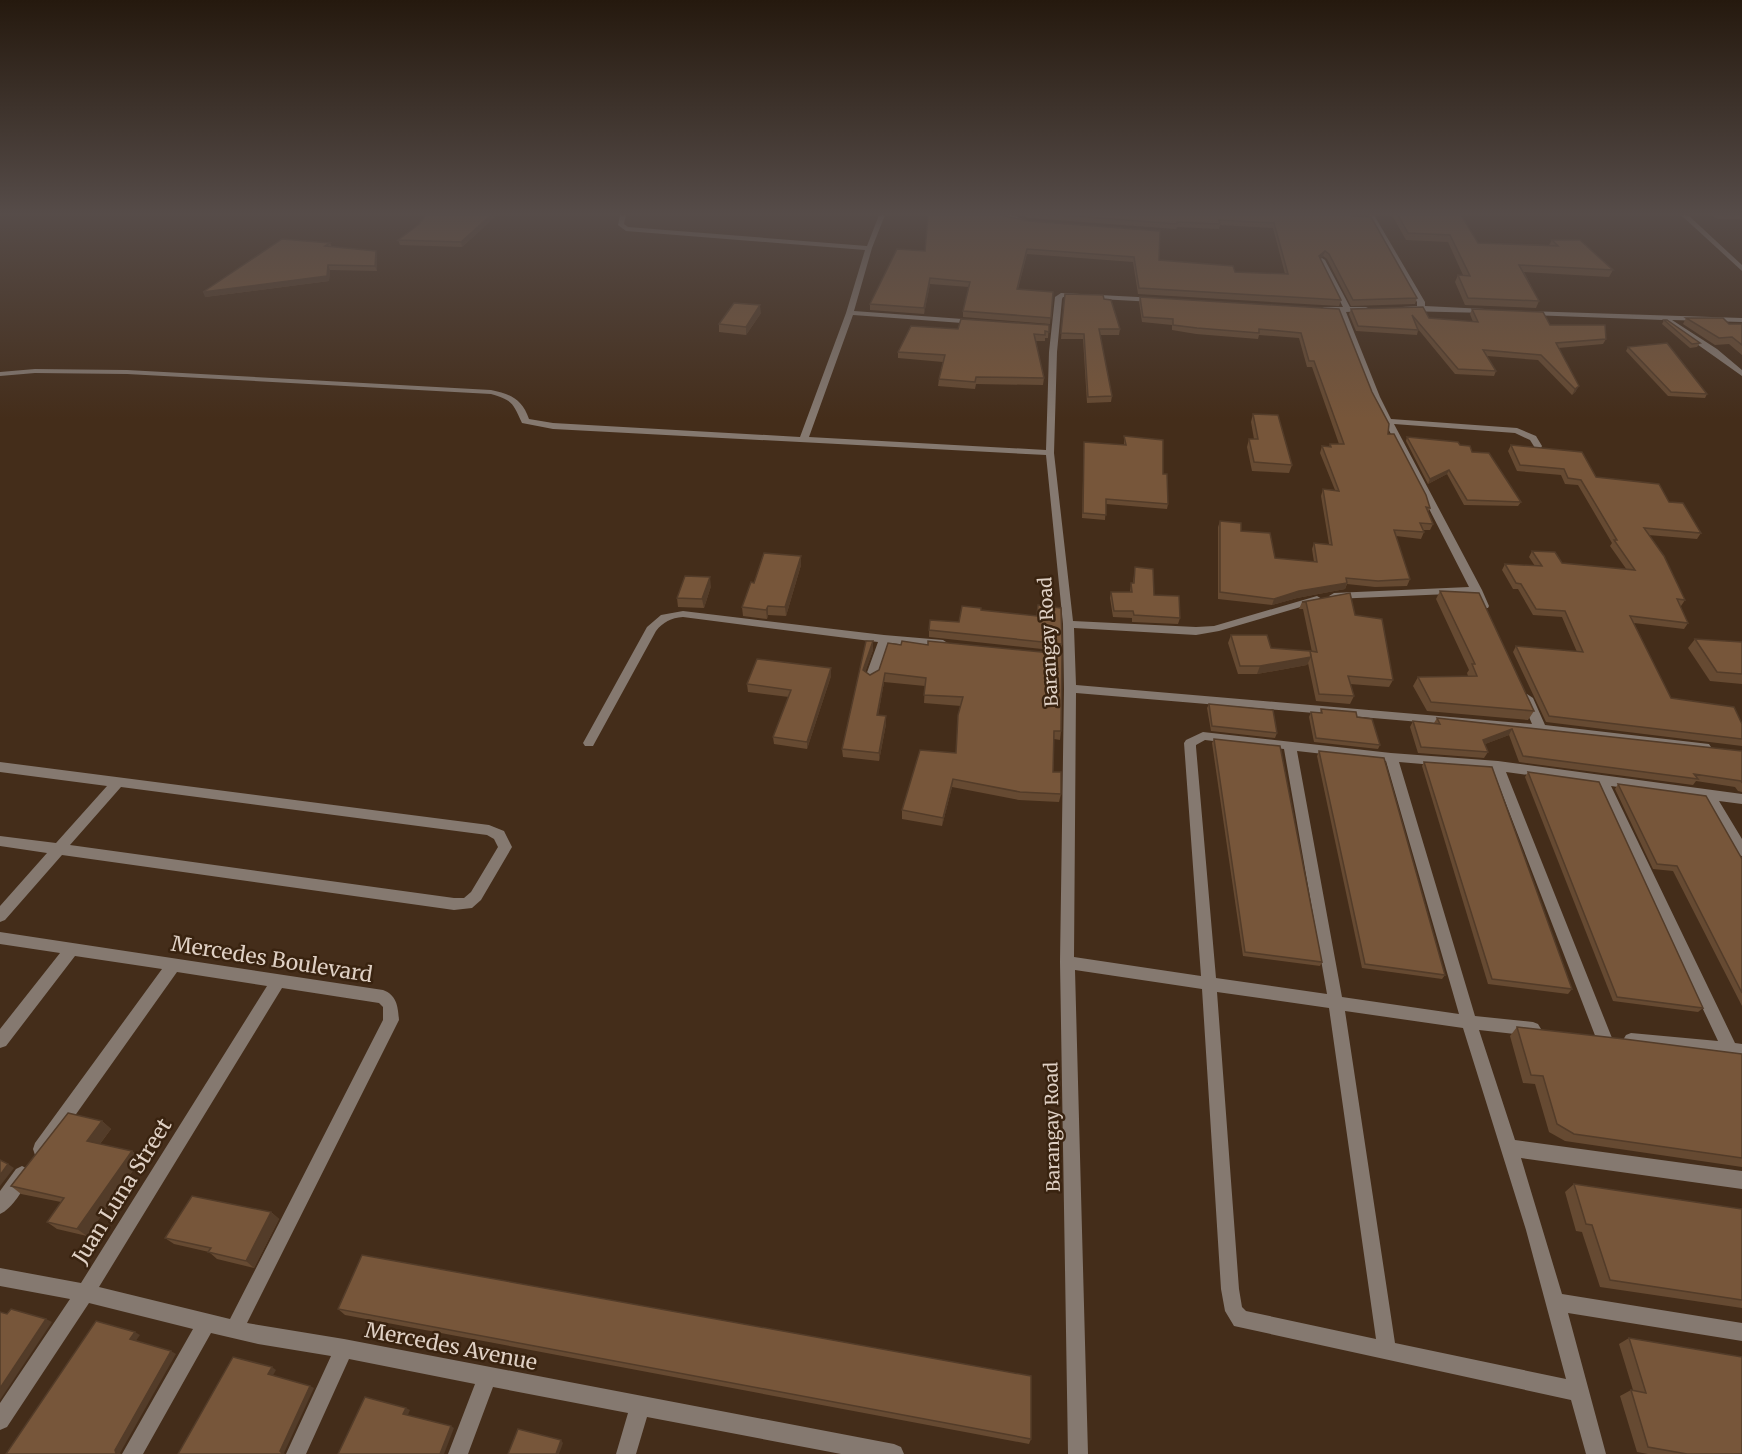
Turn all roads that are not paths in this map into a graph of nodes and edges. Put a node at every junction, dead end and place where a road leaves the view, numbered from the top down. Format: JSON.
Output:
{"nodes":[{"id":1,"x":859,"y":283,"type":"edge"},
{"id":2,"x":1333,"y":283,"type":"edge"},
{"id":3,"x":1410,"y":283,"type":"edge"},
{"id":4,"x":1166,"y":301,"type":"edge"},
{"id":5,"x":1307,"y":308,"type":"edge"},
{"id":6,"x":1420,"y":308,"type":"junction"},
{"id":7,"x":1345,"y":310,"type":"junction"},
{"id":8,"x":1491,"y":311,"type":"edge"},
{"id":9,"x":1526,"y":313,"type":"edge"},
{"id":10,"x":850,"y":314,"type":"junction"},
{"id":11,"x":1666,"y":319,"type":"junction"},
{"id":12,"x":1742,"y":320,"type":"edge"},
{"id":13,"x":987,"y":323,"type":"edge"},
{"id":14,"x":0,"y":374,"type":"edge"},
{"id":15,"x":1742,"y":374,"type":"edge"},
{"id":16,"x":1390,"y":421,"type":"junction"},
{"id":17,"x":804,"y":438,"type":"junction"},
{"id":18,"x":1538,"y":446,"type":"edge"},
{"id":19,"x":1050,"y":453,"type":"junction"},
{"id":20,"x":1476,"y":590,"type":"junction"},
{"id":21,"x":1491,"y":621,"type":"edge"},
{"id":22,"x":1068,"y":624,"type":"junction"},
{"id":23,"x":884,"y":639,"type":"junction"},
{"id":24,"x":954,"y":645,"type":"edge"},
{"id":25,"x":871,"y":678,"type":"edge"},
{"id":26,"x":1521,"y":684,"type":"edge"},
{"id":27,"x":1070,"y":689,"type":"junction"},
{"id":28,"x":1540,"y":728,"type":"junction"},
{"id":29,"x":589,"y":743,"type":"dead end"},
{"id":30,"x":1290,"y":746,"type":"junction"},
{"id":31,"x":1718,"y":749,"type":"edge"},
{"id":32,"x":1390,"y":757,"type":"junction"},
{"id":33,"x":1498,"y":766,"type":"junction"},
{"id":34,"x":0,"y":767,"type":"edge"},
{"id":35,"x":1601,"y":779,"type":"junction"},
{"id":36,"x":118,"y":782,"type":"junction"},
{"id":37,"x":1708,"y":794,"type":"junction"},
{"id":38,"x":1742,"y":799,"type":"edge"},
{"id":39,"x":0,"y":842,"type":"edge"},
{"id":40,"x":60,"y":849,"type":"junction"},
{"id":41,"x":1742,"y":851,"type":"edge"},
{"id":42,"x":0,"y":916,"type":"edge"},
{"id":43,"x":0,"y":938,"type":"edge"},
{"id":44,"x":71,"y":950,"type":"junction"},
{"id":45,"x":1066,"y":962,"type":"junction"},
{"id":46,"x":173,"y":966,"type":"junction"},
{"id":47,"x":278,"y":982,"type":"junction"},
{"id":48,"x":1209,"y":984,"type":"junction"},
{"id":49,"x":1336,"y":1004,"type":"junction"},
{"id":50,"x":1469,"y":1022,"type":"junction"},
{"id":51,"x":1547,"y":1031,"type":"edge"},
{"id":52,"x":1581,"y":1035,"type":"edge"},
{"id":53,"x":1604,"y":1038,"type":"junction"},
{"id":54,"x":0,"y":1041,"type":"edge"},
{"id":55,"x":1736,"y":1051,"type":"edge"},
{"id":56,"x":1511,"y":1148,"type":"junction"},
{"id":57,"x":1742,"y":1180,"type":"edge"},
{"id":58,"x":0,"y":1206,"type":"edge"},
{"id":59,"x":0,"y":1277,"type":"edge"},
{"id":60,"x":85,"y":1293,"type":"junction"},
{"id":61,"x":1556,"y":1302,"type":"junction"},
{"id":62,"x":206,"y":1324,"type":"junction"},
{"id":63,"x":234,"y":1330,"type":"junction"},
{"id":64,"x":1742,"y":1332,"type":"edge"},
{"id":65,"x":344,"y":1349,"type":"junction"},
{"id":66,"x":1387,"y":1351,"type":"junction"},
{"id":67,"x":487,"y":1378,"type":"junction"},
{"id":68,"x":1577,"y":1391,"type":"junction"},
{"id":69,"x":640,"y":1406,"type":"junction"},
{"id":70,"x":0,"y":1420,"type":"edge"},
{"id":71,"x":132,"y":1454,"type":"edge"},
{"id":72,"x":296,"y":1454,"type":"edge"},
{"id":73,"x":458,"y":1454,"type":"edge"},
{"id":74,"x":626,"y":1454,"type":"edge"},
{"id":75,"x":894,"y":1454,"type":"edge"},
{"id":76,"x":1077,"y":1454,"type":"edge"},
{"id":77,"x":1596,"y":1454,"type":"edge"}],
"edges":[{"from":1,"to":10,"type":"street"},
{"from":2,"to":7,"type":"street"},
{"from":3,"to":6,"type":"street"},
{"from":4,"to":19,"type":"street","name":"Barangay Road"},
{"from":5,"to":7,"type":"street"},
{"from":6,"to":7,"type":"street"},
{"from":6,"to":8,"type":"street"},
{"from":7,"to":16,"type":"street"},
{"from":9,"to":11,"type":"street"},
{"from":10,"to":13,"type":"street"},
{"from":10,"to":17,"type":"street"},
{"from":11,"to":12,"type":"street"},
{"from":11,"to":15,"type":"street"},
{"from":14,"to":17,"type":"street"},
{"from":16,"to":18,"type":"street"},
{"from":16,"to":20,"type":"street"},
{"from":17,"to":19,"type":"street"},
{"from":19,"to":22,"type":"street","name":"Barangay Road"},
{"from":20,"to":21,"type":"street"},
{"from":20,"to":22,"type":"street"},
{"from":22,"to":27,"type":"street","name":"Barangay Road"},
{"from":23,"to":24,"type":"street"},
{"from":23,"to":25,"type":"street"},
{"from":23,"to":29,"type":"street"},
{"from":26,"to":28,"type":"street"},
{"from":27,"to":28,"type":"street"},
{"from":27,"to":45,"type":"street","name":"Barangay Road"},
{"from":28,"to":31,"type":"street"},
{"from":30,"to":32,"type":"street"},
{"from":30,"to":48,"type":"street"},
{"from":30,"to":49,"type":"street"},
{"from":32,"to":33,"type":"street"},
{"from":32,"to":50,"type":"street"},
{"from":33,"to":35,"type":"street"},
{"from":33,"to":53,"type":"street"},
{"from":34,"to":36,"type":"street"},
{"from":35,"to":37,"type":"street"},
{"from":35,"to":55,"type":"street"},
{"from":36,"to":40,"type":"street"},
{"from":36,"to":40,"type":"street"},
{"from":37,"to":38,"type":"street"},
{"from":37,"to":41,"type":"street"},
{"from":39,"to":40,"type":"street"},
{"from":40,"to":42,"type":"street"},
{"from":43,"to":44,"type":"street","name":"Mercedes Boulevard"},
{"from":44,"to":46,"type":"street","name":"Mercedes Boulevard"},
{"from":44,"to":54,"type":"street"},
{"from":45,"to":48,"type":"street"},
{"from":45,"to":76,"type":"street","name":"Barangay Road"},
{"from":46,"to":47,"type":"street","name":"Mercedes Boulevard"},
{"from":46,"to":58,"type":"street"},
{"from":47,"to":60,"type":"street","name":"Juan Luna Street"},
{"from":47,"to":63,"type":"street","name":"Mercedes Boulevard"},
{"from":48,"to":49,"type":"street"},
{"from":48,"to":66,"type":"street"},
{"from":49,"to":50,"type":"street"},
{"from":49,"to":66,"type":"street"},
{"from":50,"to":51,"type":"street"},
{"from":50,"to":56,"type":"street"},
{"from":52,"to":53,"type":"street"},
{"from":53,"to":55,"type":"street"},
{"from":56,"to":57,"type":"street"},
{"from":56,"to":61,"type":"street"},
{"from":59,"to":60,"type":"street","name":"Mercedes Avenue"},
{"from":60,"to":62,"type":"street","name":"Mercedes Avenue"},
{"from":60,"to":70,"type":"street","name":"Juan Luna Street"},
{"from":61,"to":64,"type":"street"},
{"from":61,"to":68,"type":"street"},
{"from":62,"to":63,"type":"street","name":"Mercedes Avenue"},
{"from":62,"to":71,"type":"street"},
{"from":63,"to":65,"type":"street","name":"Mercedes Avenue"},
{"from":65,"to":67,"type":"street","name":"Mercedes Avenue"},
{"from":65,"to":72,"type":"street"},
{"from":66,"to":68,"type":"street"},
{"from":67,"to":69,"type":"street","name":"Mercedes Avenue"},
{"from":67,"to":73,"type":"street"},
{"from":68,"to":77,"type":"street"},
{"from":69,"to":74,"type":"street"},
{"from":69,"to":75,"type":"street","name":"Mercedes Avenue"}]}
